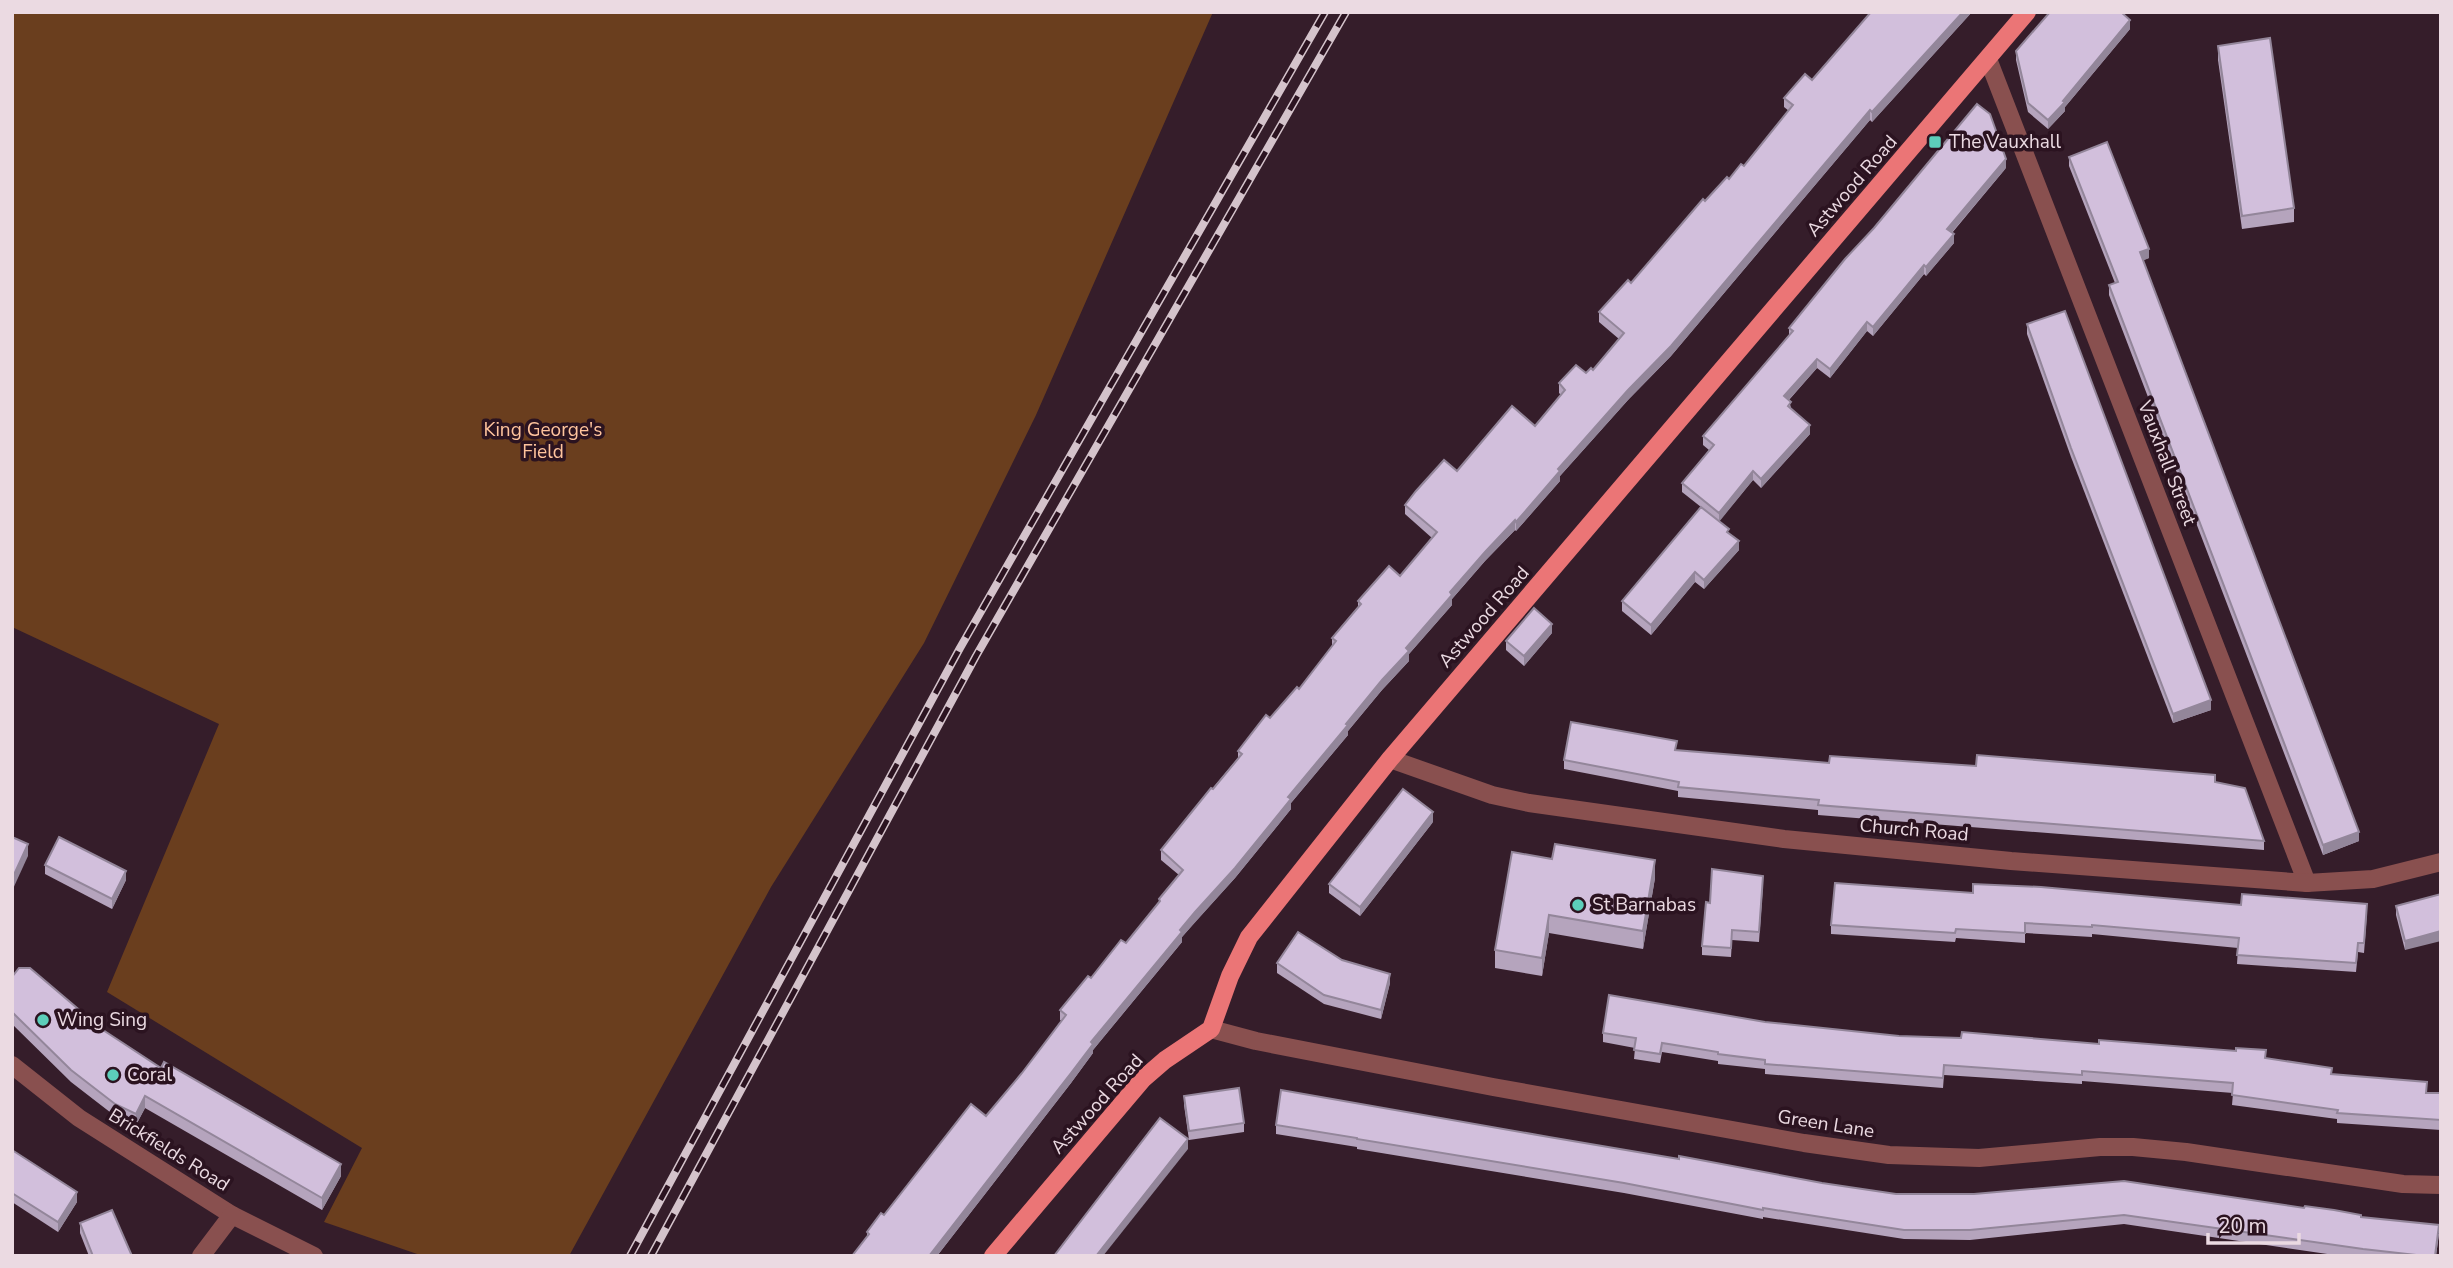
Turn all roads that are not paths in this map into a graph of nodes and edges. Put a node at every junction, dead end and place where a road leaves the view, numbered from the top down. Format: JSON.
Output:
{"nodes":[{"id":1,"x":2027,"y":12,"type":"edge"},
{"id":2,"x":1988,"y":60,"type":"junction"},
{"id":3,"x":1390,"y":759,"type":"junction"},
{"id":4,"x":2441,"y":862,"type":"edge"},
{"id":5,"x":2307,"y":883,"type":"junction"},
{"id":6,"x":1211,"y":1029,"type":"junction"},
{"id":7,"x":12,"y":1065,"type":"edge"},
{"id":8,"x":2441,"y":1185,"type":"edge"},
{"id":9,"x":232,"y":1215,"type":"junction"},
{"id":10,"x":201,"y":1256,"type":"edge"},
{"id":11,"x":314,"y":1256,"type":"edge"},
{"id":12,"x":993,"y":1256,"type":"edge"}],
"edges":[{"from":1,"to":2,"type":"main road","name":"Astwood Road"},
{"from":2,"to":3,"type":"main road","name":"Astwood Road"},
{"from":2,"to":5,"type":"street","name":"Vauxhall Street"},
{"from":3,"to":5,"type":"street","name":"Church Road"},
{"from":3,"to":6,"type":"main road","name":"Astwood Road"},
{"from":4,"to":5,"type":"street","name":"Church Road"},
{"from":6,"to":8,"type":"street","name":"Green Lane"},
{"from":6,"to":12,"type":"main road","name":"Astwood Road"},
{"from":7,"to":9,"type":"street","name":"Brickfields Road"},
{"from":9,"to":10,"type":"street"},
{"from":9,"to":11,"type":"street","name":"Brickfields Road"}]}
